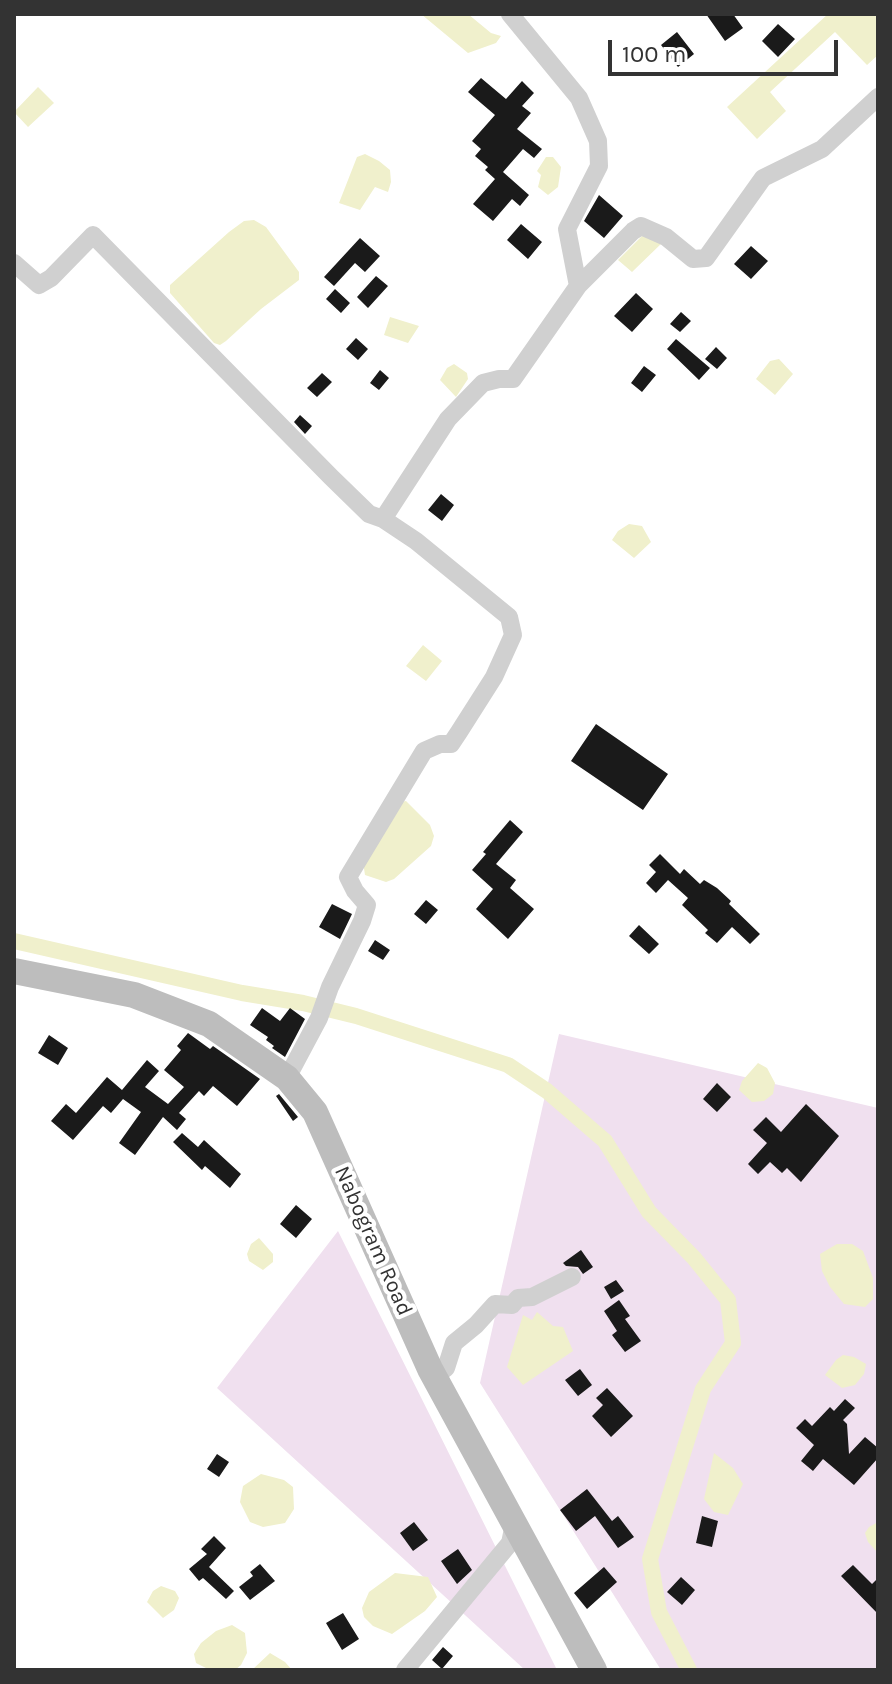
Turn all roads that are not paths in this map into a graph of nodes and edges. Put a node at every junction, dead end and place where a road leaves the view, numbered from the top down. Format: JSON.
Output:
{"nodes":[{"id":1,"x":510,"y":14,"type":"edge"},
{"id":2,"x":878,"y":97,"type":"edge"},
{"id":3,"x":14,"y":263,"type":"edge"},
{"id":4,"x":578,"y":286,"type":"junction"},
{"id":5,"x":383,"y":519,"type":"junction"},
{"id":6,"x":14,"y":971,"type":"edge"},
{"id":7,"x":287,"y":1078,"type":"junction"},
{"id":8,"x":572,"y":1277,"type":"dead end"},
{"id":9,"x":434,"y":1377,"type":"junction"},
{"id":10,"x":514,"y":1524,"type":"junction"},
{"id":11,"x":405,"y":1670,"type":"edge"},
{"id":12,"x":594,"y":1670,"type":"edge"}],
"edges":[{"from":1,"to":4,"type":"street"},
{"from":2,"to":4,"type":"street"},
{"from":3,"to":5,"type":"street"},
{"from":4,"to":5,"type":"street"},
{"from":5,"to":7,"type":"street"},
{"from":6,"to":7,"type":"main road","name":"Nabogram Road"},
{"from":7,"to":9,"type":"main road","name":"Nabogram Road"},
{"from":8,"to":9,"type":"street"},
{"from":9,"to":10,"type":"main road","name":"Nabogram Road"},
{"from":10,"to":11,"type":"street"},
{"from":10,"to":12,"type":"main road","name":"Nabogram Road"}]}
